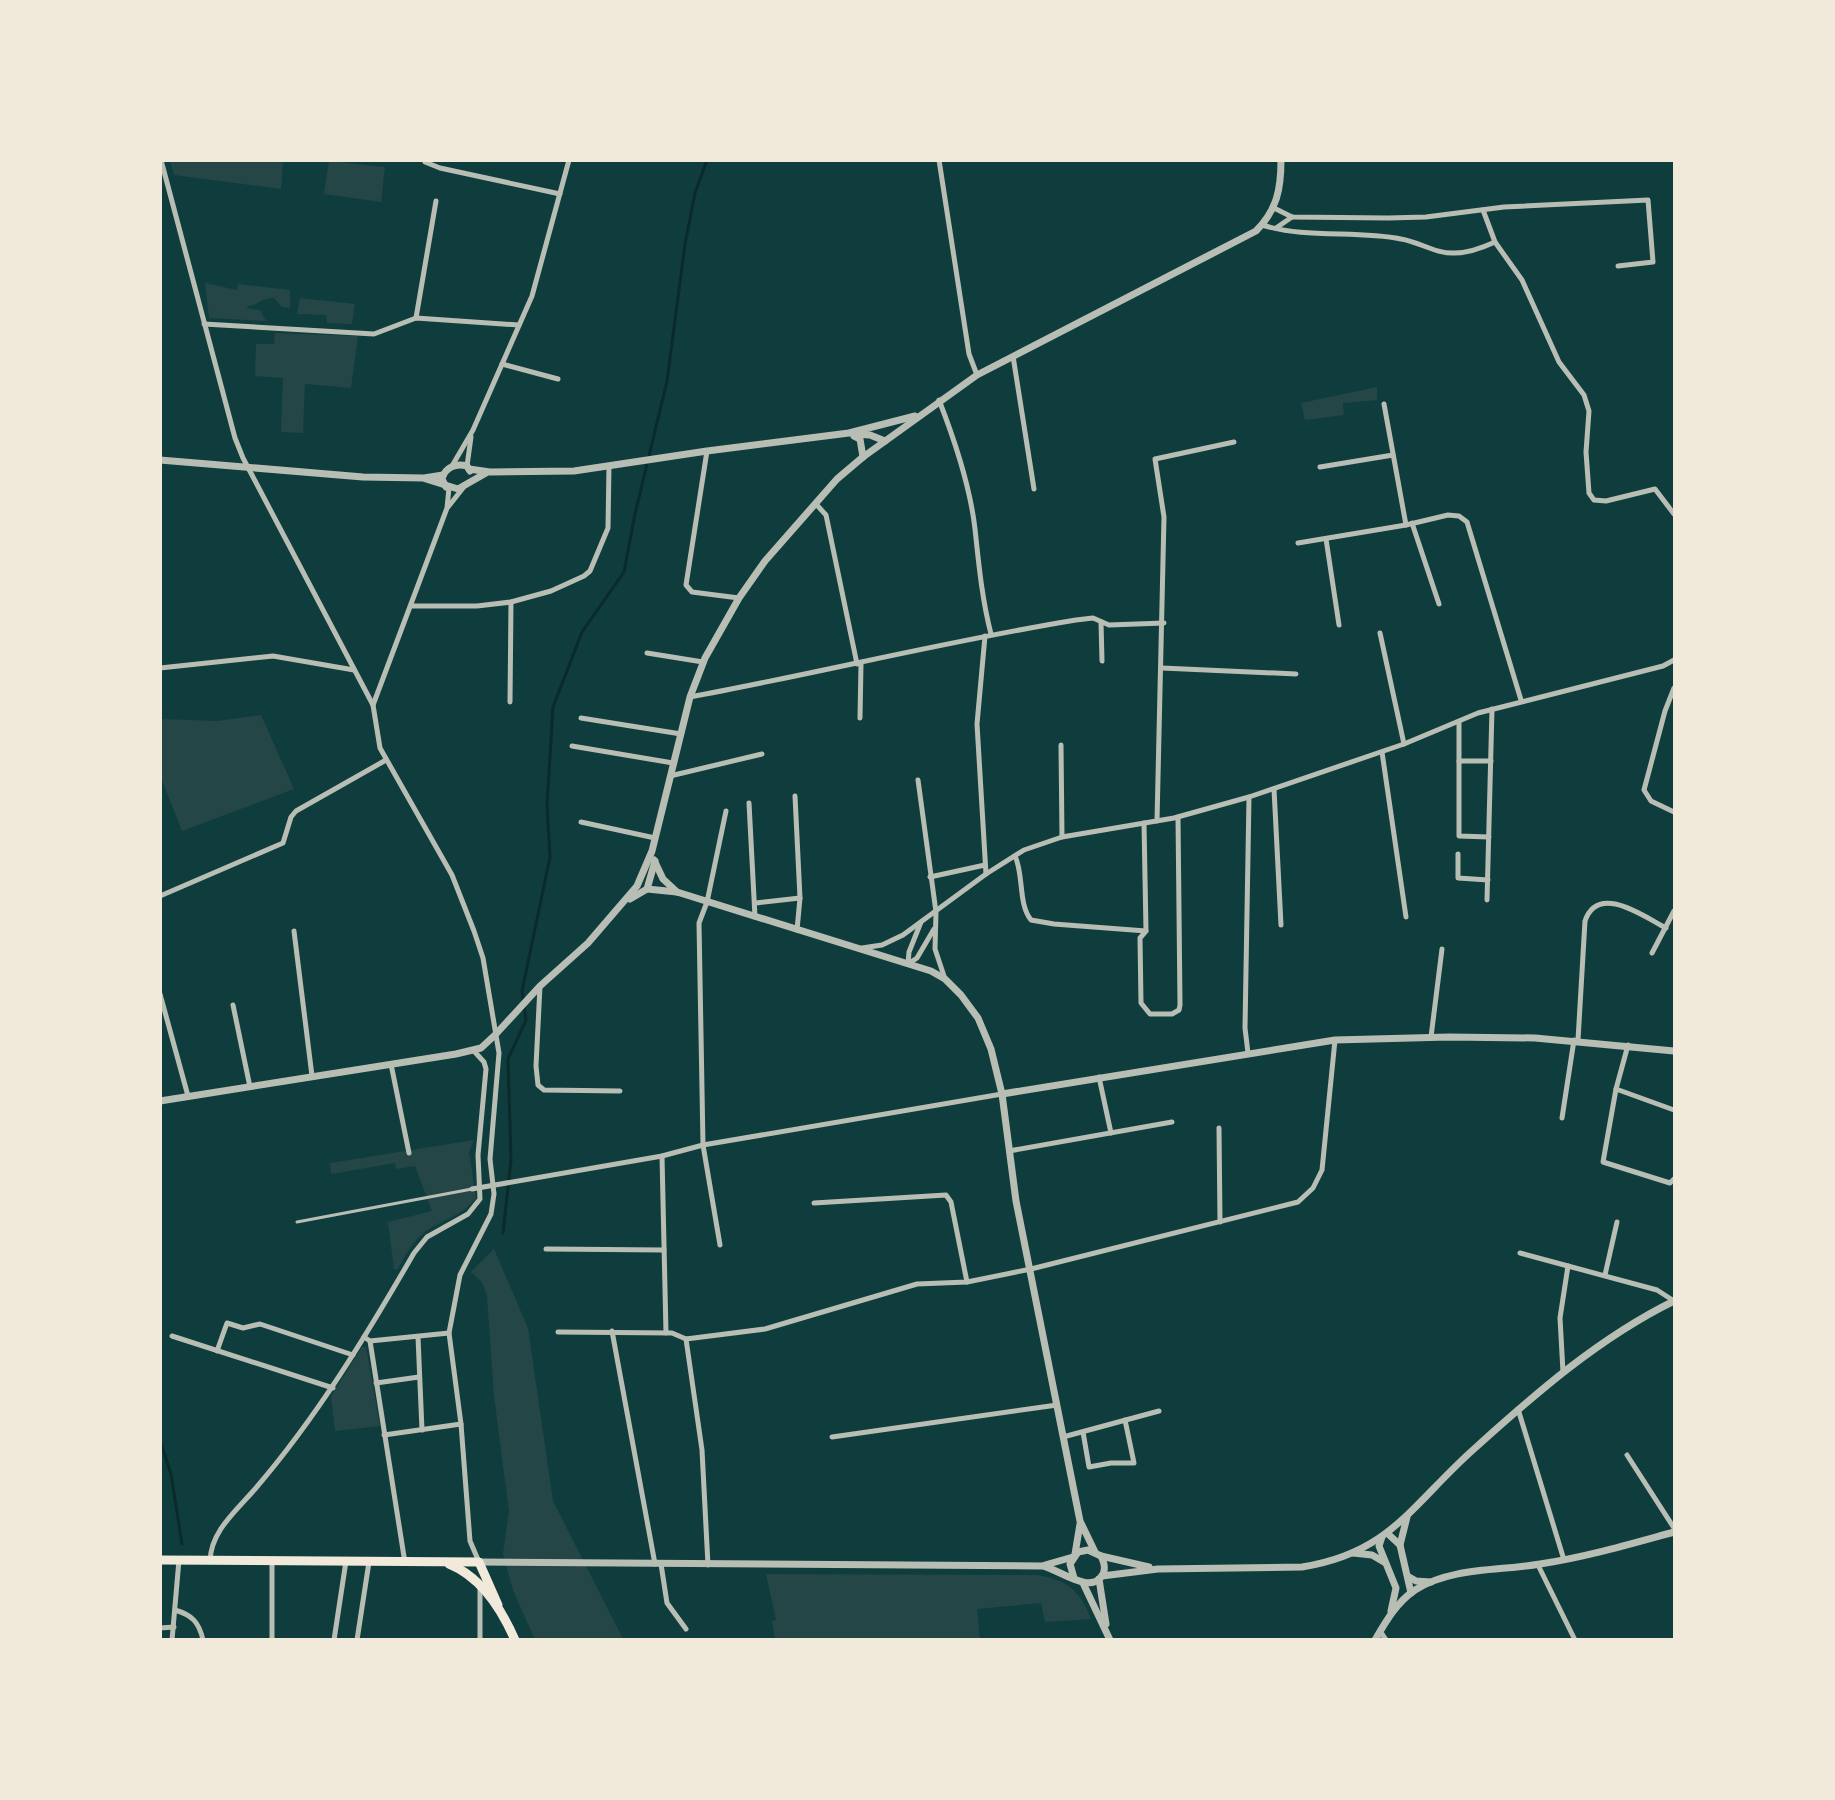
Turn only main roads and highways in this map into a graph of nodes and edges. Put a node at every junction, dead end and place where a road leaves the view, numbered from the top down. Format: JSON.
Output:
{"nodes":[{"id":1,"x":160,"y":1560,"type":"edge"},
{"id":2,"x":446,"y":1563,"type":"junction"},
{"id":3,"x":498,"y":1605,"type":"junction"},
{"id":4,"x":515,"y":1640,"type":"edge"}],
"edges":[{"from":1,"to":2,"type":"main road"},
{"from":2,"to":3,"type":"main road"},
{"from":2,"to":3,"type":"main road"},
{"from":3,"to":4,"type":"main road"}]}
